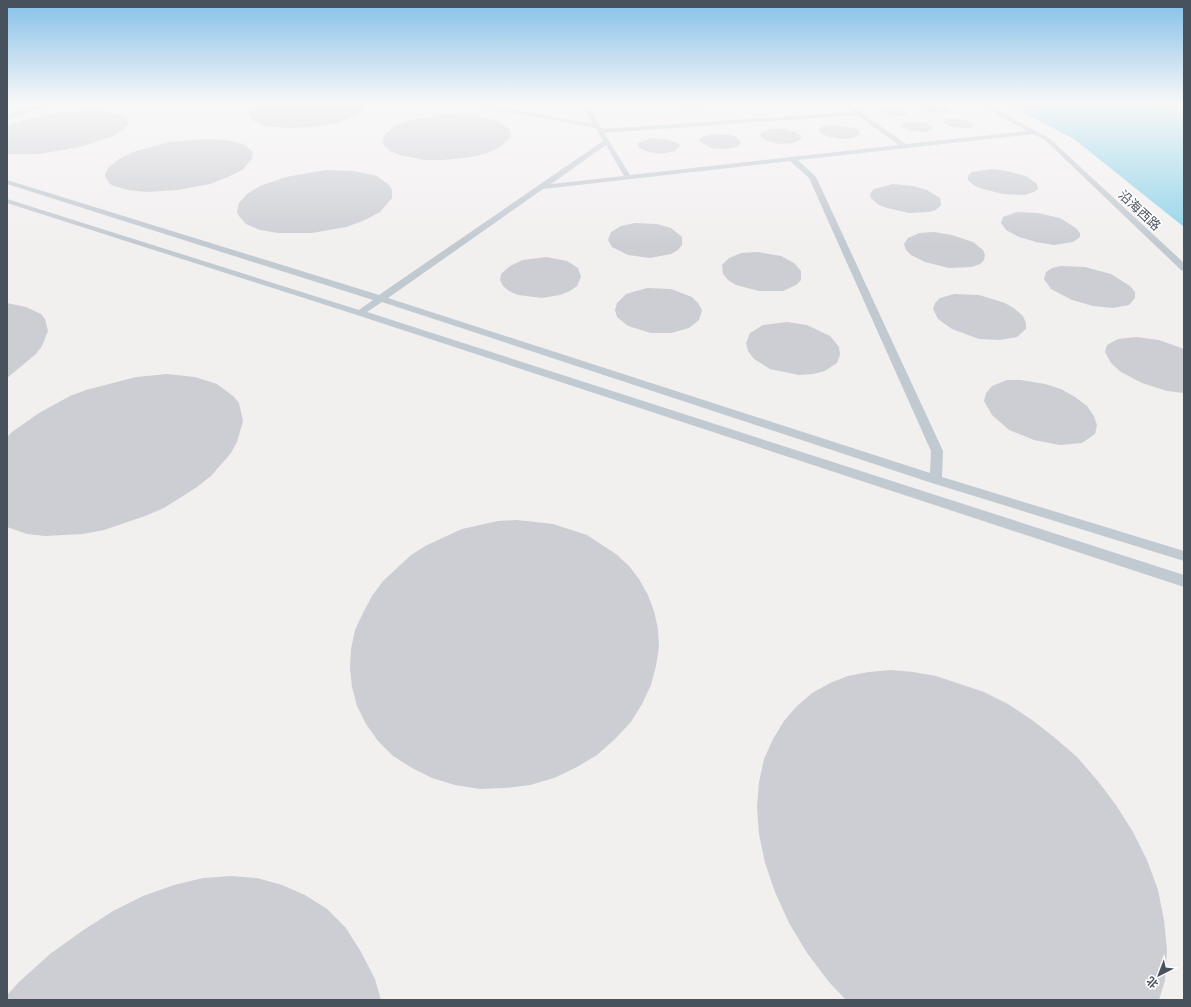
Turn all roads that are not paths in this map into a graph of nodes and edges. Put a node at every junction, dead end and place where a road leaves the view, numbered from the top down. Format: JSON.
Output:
{"nodes":[{"id":1,"x":593,"y":151,"type":"edge"},
{"id":2,"x":612,"y":151,"type":"edge"},
{"id":3,"x":861,"y":151,"type":"edge"},
{"id":4,"x":1060,"y":151,"type":"edge"},
{"id":5,"x":792,"y":159,"type":"junction"},
{"id":6,"x":628,"y":177,"type":"junction"},
{"id":7,"x":7,"y":182,"type":"edge"},
{"id":8,"x":542,"y":187,"type":"junction"},
{"id":9,"x":7,"y":201,"type":"edge"},
{"id":10,"x":1184,"y":268,"type":"edge"},
{"id":11,"x":381,"y":299,"type":"junction"},
{"id":12,"x":360,"y":313,"type":"junction"},
{"id":13,"x":936,"y":480,"type":"junction"},
{"id":14,"x":1184,"y":556,"type":"edge"},
{"id":15,"x":1184,"y":581,"type":"edge"}],
"edges":[{"from":1,"to":8,"type":"lane"},
{"from":2,"to":6,"type":"lane"},
{"from":3,"to":5,"type":"lane"},
{"from":4,"to":10,"type":"lane","name":"沿海西路"},
{"from":5,"to":6,"type":"lane"},
{"from":5,"to":13,"type":"lane"},
{"from":6,"to":8,"type":"lane"},
{"from":7,"to":11,"type":"lane"},
{"from":8,"to":11,"type":"lane"},
{"from":9,"to":12,"type":"lane"},
{"from":11,"to":12,"type":"lane"},
{"from":11,"to":13,"type":"lane"},
{"from":12,"to":15,"type":"lane"},
{"from":13,"to":14,"type":"lane"}]}
